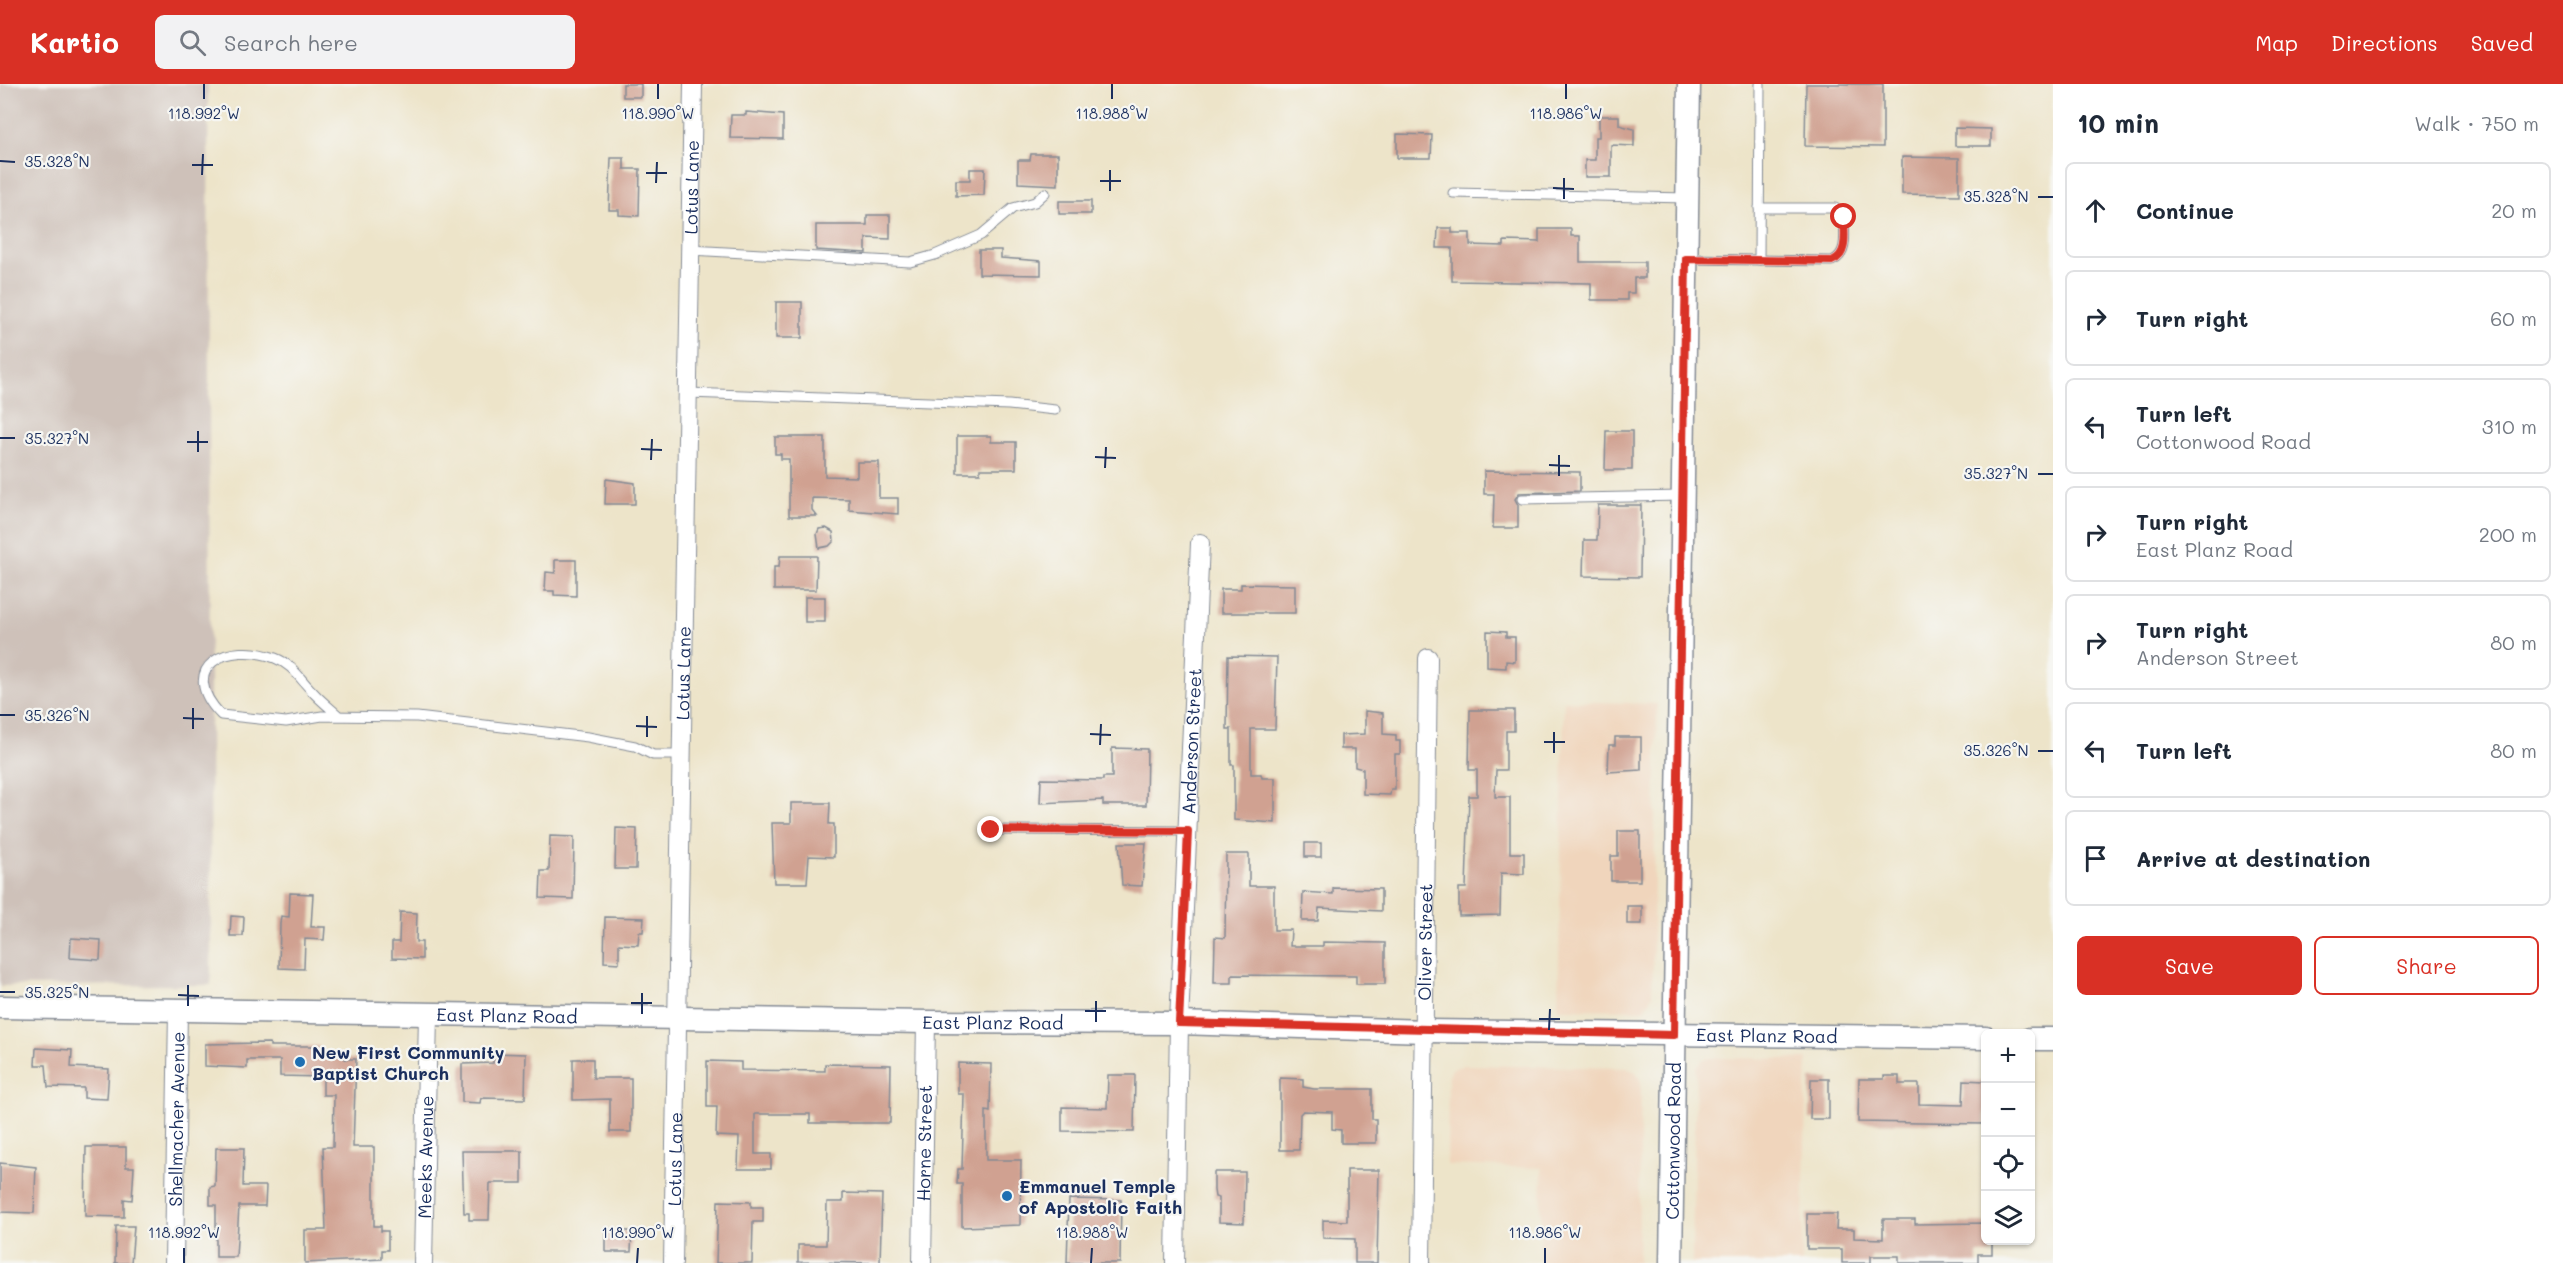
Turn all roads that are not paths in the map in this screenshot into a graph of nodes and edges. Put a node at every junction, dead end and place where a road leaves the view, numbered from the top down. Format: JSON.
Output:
{"nodes":[{"id":1,"x":693,"y":84,"type":"edge"},
{"id":2,"x":1689,"y":84,"type":"edge"},
{"id":3,"x":1760,"y":84,"type":"edge"},
{"id":4,"x":1045,"y":193,"type":"dead end"},
{"id":5,"x":1453,"y":193,"type":"dead end"},
{"id":6,"x":1687,"y":198,"type":"junction"},
{"id":7,"x":1760,"y":208,"type":"junction"},
{"id":8,"x":690,"y":250,"type":"junction"},
{"id":9,"x":1686,"y":259,"type":"junction"},
{"id":10,"x":1759,"y":260,"type":"junction"},
{"id":11,"x":688,"y":393,"type":"junction"},
{"id":12,"x":1055,"y":410,"type":"dead end"},
{"id":13,"x":1683,"y":496,"type":"junction"},
{"id":14,"x":1522,"y":499,"type":"dead end"},
{"id":15,"x":1200,"y":543,"type":"dead end"},
{"id":16,"x":1428,"y":658,"type":"dead end"},
{"id":17,"x":339,"y":716,"type":"junction"},
{"id":18,"x":681,"y":755,"type":"junction"},
{"id":19,"x":991,"y":830,"type":"dead end"},
{"id":20,"x":1188,"y":831,"type":"junction"},
{"id":21,"x":0,"y":1007,"type":"edge"},
{"id":22,"x":178,"y":1010,"type":"junction"},
{"id":23,"x":428,"y":1014,"type":"junction"},
{"id":24,"x":677,"y":1018,"type":"junction"},
{"id":25,"x":926,"y":1022,"type":"junction"},
{"id":26,"x":1179,"y":1023,"type":"junction"},
{"id":27,"x":1425,"y":1030,"type":"junction"},
{"id":28,"x":1674,"y":1035,"type":"junction"},
{"id":29,"x":1981,"y":1038,"type":"edge"},
{"id":30,"x":2035,"y":1038,"type":"edge"},
{"id":31,"x":2053,"y":1039,"type":"edge"},
{"id":32,"x":174,"y":1263,"type":"edge"},
{"id":33,"x":423,"y":1263,"type":"edge"},
{"id":34,"x":673,"y":1263,"type":"edge"},
{"id":35,"x":922,"y":1263,"type":"edge"},
{"id":36,"x":1174,"y":1263,"type":"edge"},
{"id":37,"x":1421,"y":1263,"type":"edge"},
{"id":38,"x":1671,"y":1263,"type":"edge"}],
"edges":[{"from":1,"to":8,"type":"street","name":"Lotus Lane"},
{"from":2,"to":6,"type":"street","name":"Cottonwood Road"},
{"from":3,"to":7,"type":"lane"},
{"from":4,"to":8,"type":"lane"},
{"from":5,"to":6,"type":"lane"},
{"from":6,"to":9,"type":"street","name":"Cottonwood Road"},
{"from":7,"to":10,"type":"lane"},
{"from":7,"to":10,"type":"lane"},
{"from":8,"to":11,"type":"street","name":"Lotus Lane"},
{"from":9,"to":10,"type":"lane"},
{"from":9,"to":13,"type":"street","name":"Cottonwood Road"},
{"from":11,"to":12,"type":"lane"},
{"from":11,"to":18,"type":"street","name":"Lotus Lane"},
{"from":13,"to":14,"type":"lane"},
{"from":13,"to":28,"type":"street","name":"Cottonwood Road"},
{"from":15,"to":20,"type":"street","name":"Anderson Street"},
{"from":16,"to":27,"type":"street","name":"Oliver Street"},
{"from":17,"to":17,"type":"lane"},
{"from":17,"to":18,"type":"lane"},
{"from":18,"to":24,"type":"street","name":"Lotus Lane"},
{"from":19,"to":20,"type":"lane"},
{"from":20,"to":26,"type":"street","name":"Anderson Street"},
{"from":21,"to":22,"type":"street","name":"East Planz Road"},
{"from":22,"to":23,"type":"street","name":"East Planz Road"},
{"from":22,"to":32,"type":"street","name":"Shellmacher Avenue"},
{"from":23,"to":24,"type":"street","name":"East Planz Road"},
{"from":23,"to":33,"type":"street","name":"Meeks Avenue"},
{"from":24,"to":25,"type":"street","name":"East Planz Road"},
{"from":24,"to":34,"type":"street","name":"Lotus Lane"},
{"from":25,"to":26,"type":"street","name":"East Planz Road"},
{"from":25,"to":35,"type":"street","name":"Horne Street"},
{"from":26,"to":27,"type":"street","name":"East Planz Road"},
{"from":26,"to":36,"type":"street","name":"Anderson Street"},
{"from":27,"to":28,"type":"street","name":"East Planz Road"},
{"from":27,"to":37,"type":"street","name":"Oliver Street"},
{"from":28,"to":29,"type":"street","name":"East Planz Road"},
{"from":28,"to":38,"type":"street","name":"Cottonwood Road"},
{"from":30,"to":31,"type":"street"}]}
